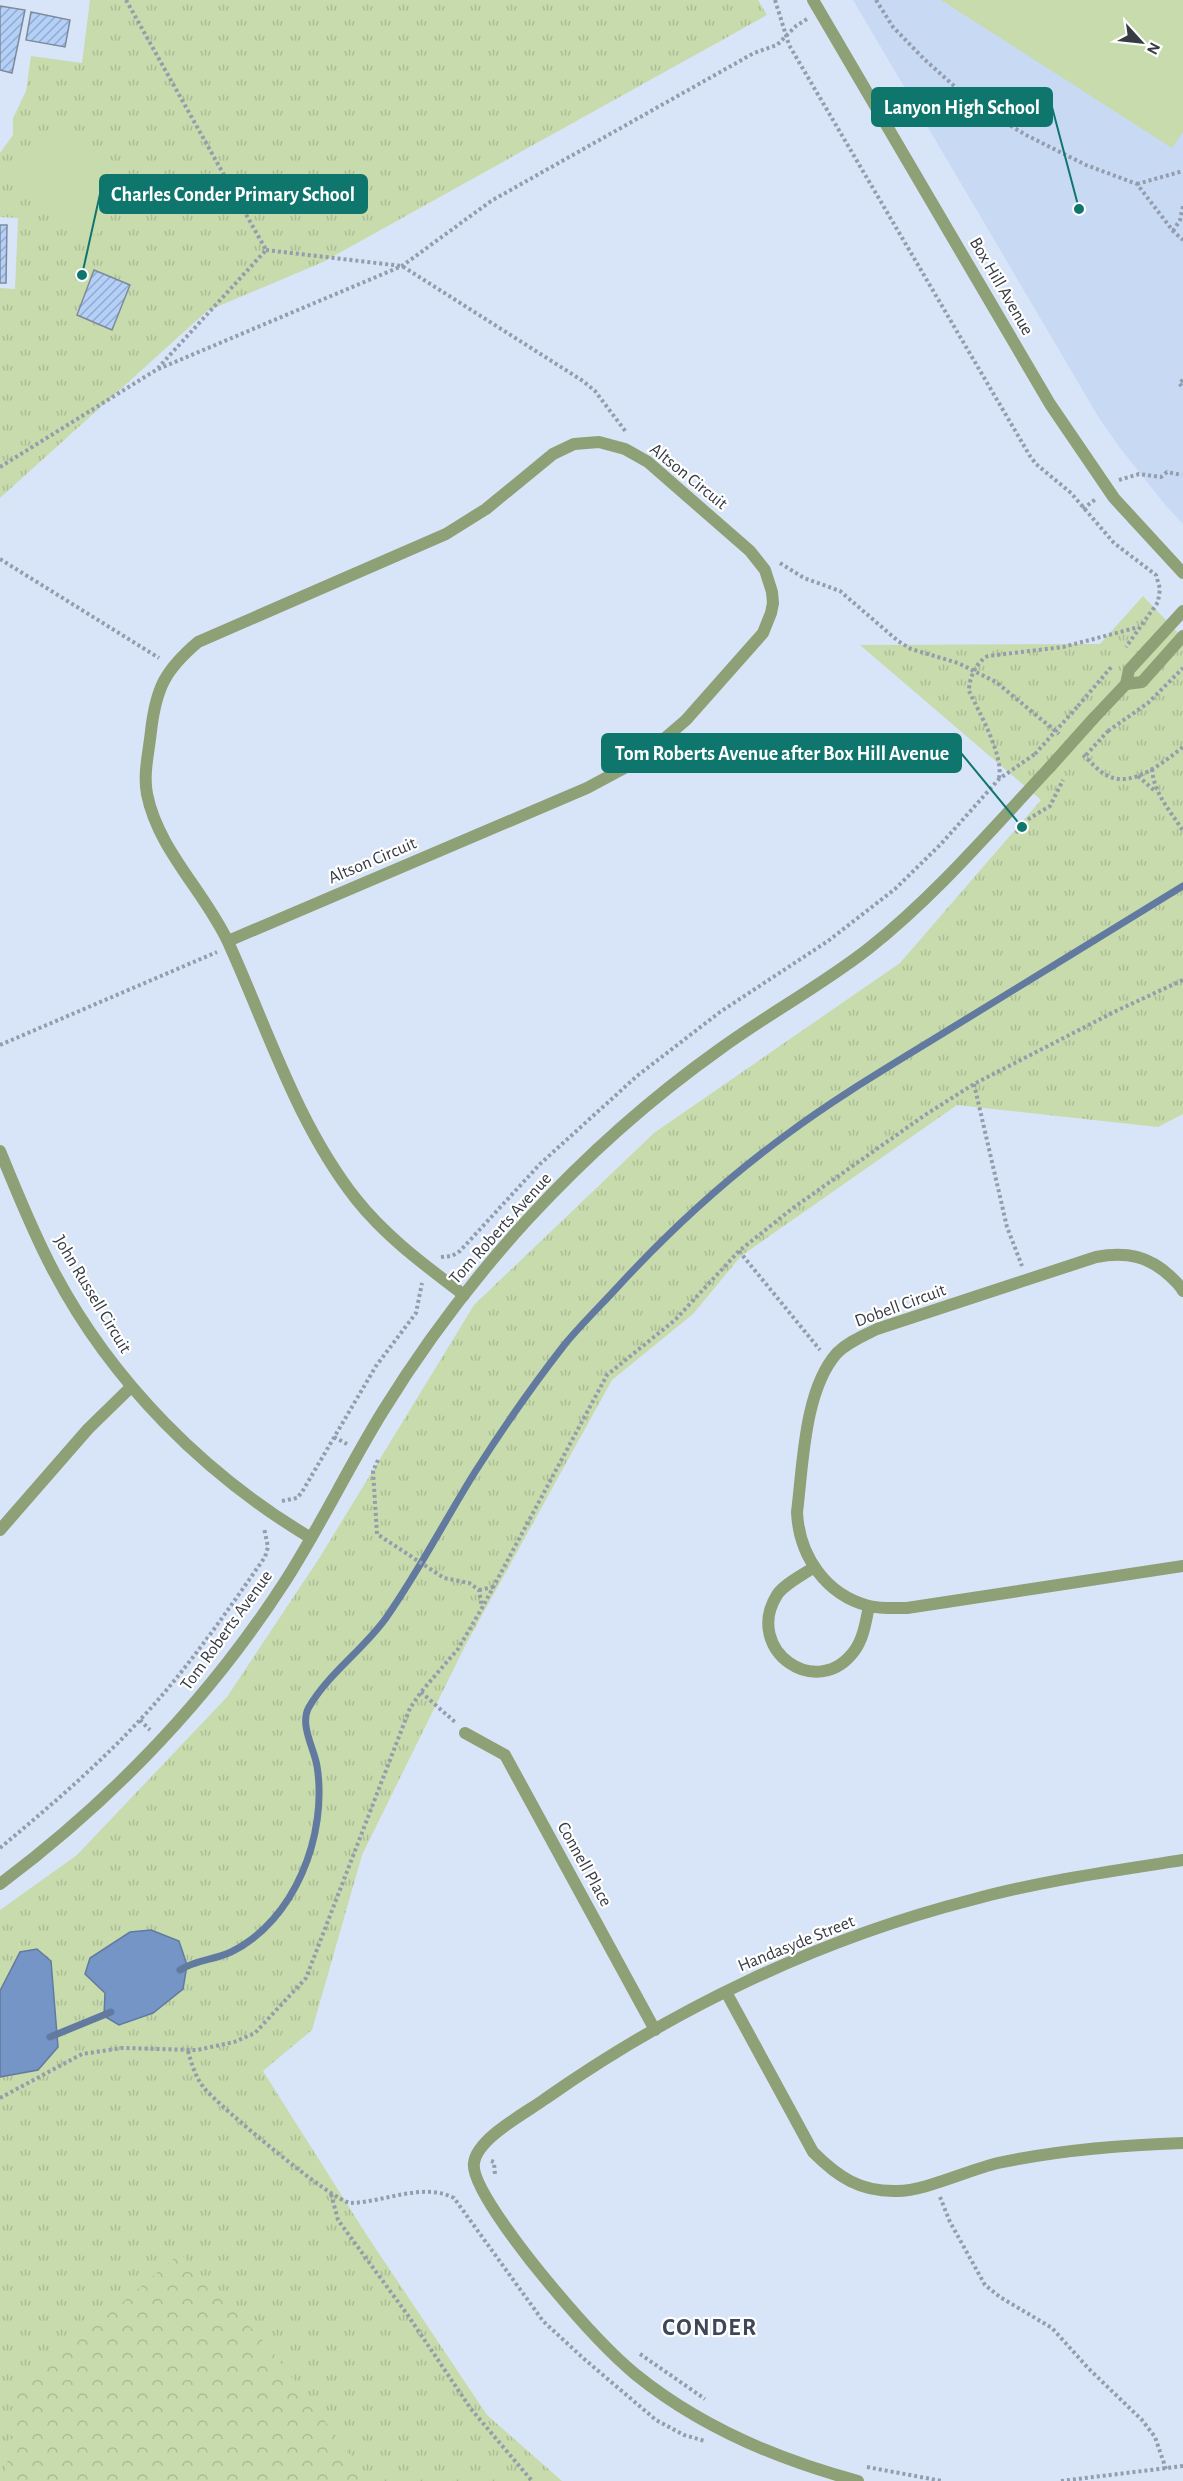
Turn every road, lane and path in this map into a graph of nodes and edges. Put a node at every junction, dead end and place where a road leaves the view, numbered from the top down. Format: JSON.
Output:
{"nodes":[{"id":1,"x":126,"y":0,"type":"edge"},
{"id":2,"x":775,"y":0,"type":"edge"},
{"id":3,"x":876,"y":0,"type":"edge"},
{"id":4,"x":816,"y":5,"type":"edge"},
{"id":5,"x":787,"y":37,"type":"junction"},
{"id":6,"x":1183,"y":171,"type":"edge"},
{"id":7,"x":1137,"y":184,"type":"junction"},
{"id":8,"x":1183,"y":206,"type":"edge"},
{"id":9,"x":1173,"y":231,"type":"junction"},
{"id":10,"x":1183,"y":240,"type":"edge"},
{"id":11,"x":266,"y":250,"type":"junction"},
{"id":12,"x":402,"y":266,"type":"junction"},
{"id":13,"x":156,"y":370,"type":"junction"},
{"id":14,"x":1183,"y":380,"type":"edge"},
{"id":15,"x":1183,"y":387,"type":"edge"},
{"id":16,"x":628,"y":434,"type":"dead end"},
{"id":17,"x":0,"y":467,"type":"edge"},
{"id":18,"x":1182,"y":475,"type":"edge"},
{"id":19,"x":1108,"y":489,"type":"junction"},
{"id":20,"x":1083,"y":508,"type":"junction"},
{"id":21,"x":0,"y":559,"type":"edge"},
{"id":22,"x":777,"y":561,"type":"dead end"},
{"id":23,"x":1183,"y":573,"type":"edge"},
{"id":24,"x":1183,"y":610,"type":"edge"},
{"id":25,"x":1140,"y":626,"type":"junction"},
{"id":26,"x":1183,"y":636,"type":"edge"},
{"id":27,"x":1120,"y":654,"type":"dead end"},
{"id":28,"x":1114,"y":664,"type":"dead end"},
{"id":29,"x":173,"y":666,"type":"junction"},
{"id":30,"x":1183,"y":668,"type":"edge"},
{"id":31,"x":975,"y":671,"type":"junction"},
{"id":32,"x":1126,"y":684,"type":"junction"},
{"id":33,"x":1108,"y":731,"type":"dead end"},
{"id":34,"x":1065,"y":739,"type":"dead end"},
{"id":35,"x":1183,"y":747,"type":"edge"},
{"id":36,"x":1035,"y":754,"type":"dead end"},
{"id":37,"x":1082,"y":754,"type":"dead end"},
{"id":38,"x":1152,"y":768,"type":"junction"},
{"id":39,"x":1138,"y":776,"type":"junction"},
{"id":40,"x":999,"y":779,"type":"dead end"},
{"id":41,"x":1063,"y":780,"type":"dead end"},
{"id":42,"x":1157,"y":792,"type":"junction"},
{"id":43,"x":1183,"y":831,"type":"edge"},
{"id":44,"x":1016,"y":833,"type":"dead end"},
{"id":45,"x":228,"y":941,"type":"junction"},
{"id":46,"x":1183,"y":980,"type":"edge"},
{"id":47,"x":0,"y":1045,"type":"edge"},
{"id":48,"x":974,"y":1084,"type":"junction"},
{"id":49,"x":0,"y":1151,"type":"edge"},
{"id":50,"x":739,"y":1251,"type":"junction"},
{"id":51,"x":1026,"y":1280,"type":"junction"},
{"id":52,"x":1183,"y":1291,"type":"edge"},
{"id":53,"x":464,"y":1295,"type":"junction"},
{"id":54,"x":832,"y":1361,"type":"junction"},
{"id":55,"x":131,"y":1387,"type":"junction"},
{"id":56,"x":378,"y":1460,"type":"dead end"},
{"id":57,"x":0,"y":1530,"type":"edge"},
{"id":58,"x":311,"y":1538,"type":"junction"},
{"id":59,"x":1183,"y":1566,"type":"edge"},
{"id":60,"x":814,"y":1567,"type":"junction"},
{"id":61,"x":494,"y":1587,"type":"junction"},
{"id":62,"x":479,"y":1590,"type":"junction"},
{"id":63,"x":869,"y":1606,"type":"junction"},
{"id":64,"x":482,"y":1608,"type":"junction"},
{"id":65,"x":421,"y":1692,"type":"junction"},
{"id":66,"x":465,"y":1733,"type":"joint"},
{"id":67,"x":1183,"y":1860,"type":"edge"},
{"id":68,"x":0,"y":1884,"type":"edge"},
{"id":69,"x":726,"y":1992,"type":"junction"},
{"id":70,"x":654,"y":2030,"type":"junction"},
{"id":71,"x":188,"y":2051,"type":"junction"},
{"id":72,"x":0,"y":2098,"type":"edge"},
{"id":73,"x":1183,"y":2143,"type":"edge"},
{"id":74,"x":494,"y":2162,"type":"dead end"},
{"id":75,"x":495,"y":2181,"type":"dead end"},
{"id":76,"x":935,"y":2182,"type":"junction"},
{"id":77,"x":331,"y":2194,"type":"junction"},
{"id":78,"x":636,"y":2350,"type":"dead end"},
{"id":79,"x":715,"y":2405,"type":"dead end"},
{"id":80,"x":716,"y":2444,"type":"dead end"},
{"id":81,"x":865,"y":2466,"type":"dead end"},
{"id":82,"x":1183,"y":2466,"type":"edge"},
{"id":83,"x":1166,"y":2469,"type":"junction"},
{"id":84,"x":532,"y":2481,"type":"edge"},
{"id":85,"x":858,"y":2481,"type":"edge"},
{"id":86,"x":942,"y":2481,"type":"edge"},
{"id":87,"x":1061,"y":2481,"type":"edge"}],
"edges":[{"from":1,"to":11,"type":"path"},
{"from":2,"to":5,"type":"path"},
{"from":3,"to":7,"type":"path"},
{"from":4,"to":5,"type":"path"},
{"from":4,"to":19,"type":"street","name":"Box Hill Avenue"},
{"from":5,"to":12,"type":"path"},
{"from":5,"to":20,"type":"path"},
{"from":6,"to":7,"type":"path"},
{"from":7,"to":9,"type":"path"},
{"from":8,"to":9,"type":"path"},
{"from":9,"to":10,"type":"path"},
{"from":11,"to":12,"type":"path"},
{"from":11,"to":13,"type":"path"},
{"from":12,"to":13,"type":"path"},
{"from":12,"to":16,"type":"path"},
{"from":13,"to":17,"type":"path"},
{"from":14,"to":15,"type":"path"},
{"from":18,"to":19,"type":"path"},
{"from":19,"to":20,"type":"path"},
{"from":19,"to":23,"type":"street","name":"Box Hill Avenue"},
{"from":20,"to":25,"type":"path"},
{"from":21,"to":29,"type":"path"},
{"from":22,"to":31,"type":"path"},
{"from":24,"to":32,"type":"street","name":"Tom Roberts Avenue"},
{"from":25,"to":27,"type":"path"},
{"from":25,"to":31,"type":"path"},
{"from":26,"to":32,"type":"street","name":"Tom Roberts Avenue"},
{"from":28,"to":36,"type":"path","bridge":true},
{"from":29,"to":45,"type":"street","name":"Altson Circuit"},
{"from":29,"to":45,"type":"street","name":"Altson Circuit"},
{"from":30,"to":33,"type":"path"},
{"from":31,"to":34,"type":"path"},
{"from":31,"to":40,"type":"path"},
{"from":32,"to":53,"type":"street","name":"Tom Roberts Avenue","bridge":true},
{"from":35,"to":38,"type":"path"},
{"from":37,"to":39,"type":"path"},
{"from":38,"to":39,"type":"path"},
{"from":38,"to":42,"type":"path"},
{"from":39,"to":42,"type":"path"},
{"from":41,"to":44,"type":"path"},
{"from":42,"to":43,"type":"path"},
{"from":45,"to":47,"type":"path"},
{"from":45,"to":53,"type":"street","name":"Altson Circuit"},
{"from":46,"to":48,"type":"path"},
{"from":48,"to":50,"type":"path"},
{"from":48,"to":51,"type":"path"},
{"from":49,"to":55,"type":"street","name":"John Russell Circuit"},
{"from":50,"to":54,"type":"path"},
{"from":50,"to":61,"type":"path"},
{"from":51,"to":52,"type":"street","name":"Dobell Circuit"},
{"from":51,"to":54,"type":"street","name":"Dobell Circuit"},
{"from":53,"to":58,"type":"street","name":"Tom Roberts Avenue"},
{"from":54,"to":60,"type":"street","name":"Dobell Circuit"},
{"from":55,"to":57,"type":"street"},
{"from":55,"to":58,"type":"street","name":"John Russell Circuit"},
{"from":56,"to":62,"type":"path"},
{"from":58,"to":68,"type":"street","name":"Tom Roberts Avenue"},
{"from":59,"to":63,"type":"street","name":"Dobell Circuit"},
{"from":60,"to":63,"type":"street","name":"Dobell Circuit"},
{"from":60,"to":63,"type":"street"},
{"from":61,"to":62,"type":"path"},
{"from":61,"to":64,"type":"path"},
{"from":62,"to":64,"type":"path"},
{"from":64,"to":65,"type":"path"},
{"from":65,"to":66,"type":"path"},
{"from":65,"to":71,"type":"path"},
{"from":66,"to":70,"type":"street","name":"Connell Place"},
{"from":67,"to":69,"type":"street","name":"Handasyde Street"},
{"from":69,"to":70,"type":"street","name":"Handasyde Street"},
{"from":69,"to":76,"type":"street"},
{"from":70,"to":85,"type":"street","name":"Handasyde Street"},
{"from":71,"to":72,"type":"path"},
{"from":71,"to":77,"type":"path"},
{"from":73,"to":76,"type":"street"},
{"from":74,"to":75,"type":"path"},
{"from":76,"to":83,"type":"path"},
{"from":77,"to":80,"type":"path"},
{"from":77,"to":84,"type":"path"},
{"from":78,"to":79,"type":"path"},
{"from":81,"to":86,"type":"path"},
{"from":82,"to":83,"type":"path"},
{"from":83,"to":87,"type":"path"}]}
